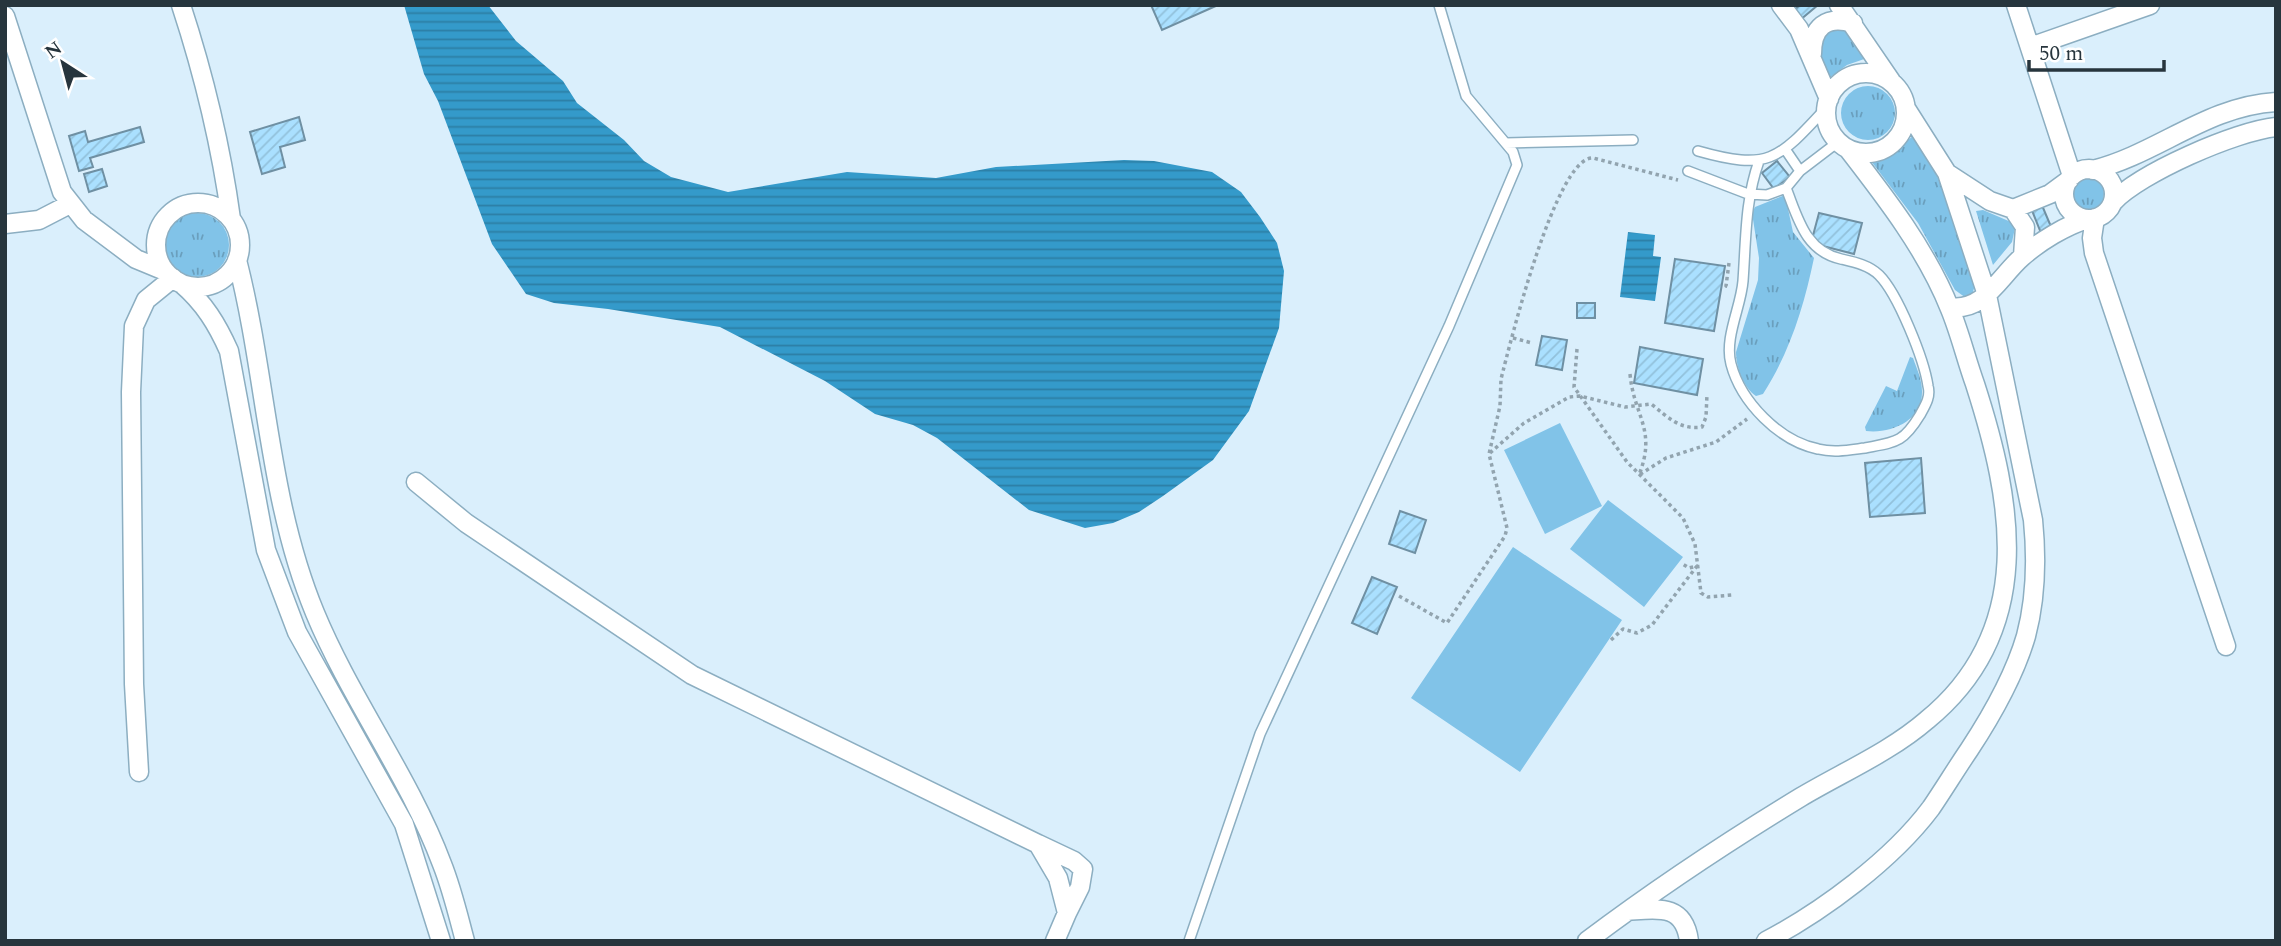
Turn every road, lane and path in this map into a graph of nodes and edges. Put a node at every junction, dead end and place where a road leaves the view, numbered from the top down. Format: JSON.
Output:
{"nodes":[{"id":1,"x":181,"y":5,"type":"edge"},
{"id":2,"x":1439,"y":5,"type":"edge"},
{"id":3,"x":1781,"y":5,"type":"edge"},
{"id":4,"x":1839,"y":5,"type":"edge"},
{"id":5,"x":2015,"y":5,"type":"edge"},
{"id":6,"x":2150,"y":5,"type":"edge"},
{"id":7,"x":5,"y":16,"type":"edge"},
{"id":8,"x":1853,"y":23,"type":"junction"},
{"id":9,"x":2030,"y":47,"type":"junction"},
{"id":10,"x":1812,"y":56,"type":"junction"},
{"id":11,"x":1891,"y":81,"type":"junction"},
{"id":12,"x":2276,"y":102,"type":"edge"},
{"id":13,"x":1828,"y":103,"type":"junction"},
{"id":14,"x":1906,"y":110,"type":"junction"},
{"id":15,"x":2272,"y":131,"type":"edge"},
{"id":16,"x":1633,"y":140,"type":"dead end"},
{"id":17,"x":1506,"y":143,"type":"junction"},
{"id":18,"x":1843,"y":146,"type":"junction"},
{"id":19,"x":1785,"y":149,"type":"junction"},
{"id":20,"x":1698,"y":151,"type":"dead end"},
{"id":21,"x":1759,"y":161,"type":"junction"},
{"id":22,"x":1800,"y":170,"type":"junction"},
{"id":23,"x":2093,"y":170,"type":"junction"},
{"id":24,"x":1688,"y":171,"type":"dead end"},
{"id":25,"x":1947,"y":173,"type":"junction"},
{"id":26,"x":2070,"y":178,"type":"junction"},
{"id":27,"x":1680,"y":180,"type":"dead end"},
{"id":28,"x":1786,"y":188,"type":"junction"},
{"id":29,"x":1748,"y":194,"type":"junction"},
{"id":30,"x":2113,"y":202,"type":"junction"},
{"id":31,"x":70,"y":204,"type":"junction"},
{"id":32,"x":2012,"y":209,"type":"junction"},
{"id":33,"x":231,"y":219,"type":"junction"},
{"id":34,"x":2092,"y":219,"type":"junction"},
{"id":35,"x":5,"y":224,"type":"edge"},
{"id":36,"x":2024,"y":256,"type":"junction"},
{"id":37,"x":1730,"y":259,"type":"dead end"},
{"id":38,"x":237,"y":260,"type":"junction"},
{"id":39,"x":173,"y":278,"type":"junction"},
{"id":40,"x":1742,"y":290,"type":"junction"},
{"id":41,"x":1987,"y":295,"type":"junction"},
{"id":42,"x":1950,"y":307,"type":"junction"},
{"id":43,"x":1513,"y":338,"type":"junction"},
{"id":44,"x":1532,"y":343,"type":"dead end"},
{"id":45,"x":1577,"y":349,"type":"dead end"},
{"id":46,"x":1630,"y":374,"type":"dead end"},
{"id":47,"x":1707,"y":394,"type":"dead end"},
{"id":48,"x":1580,"y":396,"type":"junction"},
{"id":49,"x":1637,"y":405,"type":"junction"},
{"id":50,"x":1762,"y":416,"type":"junction"},
{"id":51,"x":1489,"y":454,"type":"junction"},
{"id":52,"x":1639,"y":475,"type":"junction"},
{"id":53,"x":416,"y":482,"type":"dead end"},
{"id":54,"x":1681,"y":563,"type":"dead end"},
{"id":55,"x":1697,"y":566,"type":"junction"},
{"id":56,"x":1732,"y":595,"type":"dead end"},
{"id":57,"x":1399,"y":596,"type":"dead end"},
{"id":58,"x":1611,"y":640,"type":"dead end"},
{"id":59,"x":2226,"y":646,"type":"dead end"},
{"id":60,"x":139,"y":772,"type":"dead end"},
{"id":61,"x":1038,"y":844,"type":"junction"},
{"id":62,"x":1626,"y":911,"type":"junction"},
{"id":63,"x":1067,"y":914,"type":"junction"},
{"id":64,"x":441,"y":941,"type":"edge"},
{"id":65,"x":465,"y":941,"type":"edge"},
{"id":66,"x":1055,"y":941,"type":"edge"},
{"id":67,"x":1189,"y":941,"type":"edge"},
{"id":68,"x":1587,"y":941,"type":"edge"},
{"id":69,"x":1689,"y":941,"type":"edge"},
{"id":70,"x":1766,"y":941,"type":"edge"}],
"edges":[{"from":1,"to":33,"type":"street"},
{"from":2,"to":17,"type":"lane"},
{"from":3,"to":10,"type":"street"},
{"from":4,"to":8,"type":"street"},
{"from":5,"to":9,"type":"street"},
{"from":6,"to":9,"type":"street"},
{"from":7,"to":31,"type":"street"},
{"from":8,"to":10,"type":"street"},
{"from":8,"to":11,"type":"street"},
{"from":9,"to":26,"type":"street"},
{"from":10,"to":13,"type":"street"},
{"from":11,"to":13,"type":"street"},
{"from":11,"to":14,"type":"street"},
{"from":12,"to":23,"type":"street"},
{"from":13,"to":18,"type":"street"},
{"from":13,"to":19,"type":"lane"},
{"from":14,"to":18,"type":"street"},
{"from":14,"to":25,"type":"street"},
{"from":15,"to":30,"type":"street"},
{"from":16,"to":17,"type":"lane"},
{"from":17,"to":67,"type":"lane"},
{"from":18,"to":22,"type":"lane"},
{"from":18,"to":42,"type":"street"},
{"from":19,"to":21,"type":"lane"},
{"from":19,"to":22,"type":"lane"},
{"from":20,"to":21,"type":"lane"},
{"from":21,"to":29,"type":"lane"},
{"from":22,"to":28,"type":"lane"},
{"from":23,"to":26,"type":"street"},
{"from":23,"to":30,"type":"street"},
{"from":24,"to":29,"type":"lane"},
{"from":25,"to":32,"type":"street"},
{"from":25,"to":41,"type":"street"},
{"from":26,"to":32,"type":"street"},
{"from":26,"to":34,"type":"street"},
{"from":27,"to":43,"type":"path"},
{"from":28,"to":29,"type":"lane"},
{"from":28,"to":50,"type":"lane"},
{"from":29,"to":40,"type":"lane"},
{"from":30,"to":34,"type":"street"},
{"from":31,"to":35,"type":"street"},
{"from":31,"to":39,"type":"street"},
{"from":32,"to":36,"type":"street"},
{"from":33,"to":38,"type":"street"},
{"from":33,"to":39,"type":"street"},
{"from":34,"to":36,"type":"street"},
{"from":34,"to":59,"type":"street"},
{"from":36,"to":41,"type":"street"},
{"from":37,"to":40,"type":"path"},
{"from":38,"to":39,"type":"street"},
{"from":38,"to":65,"type":"street"},
{"from":39,"to":60,"type":"street"},
{"from":39,"to":64,"type":"street"},
{"from":40,"to":50,"type":"lane"},
{"from":41,"to":42,"type":"street"},
{"from":41,"to":70,"type":"street"},
{"from":42,"to":62,"type":"street"},
{"from":43,"to":44,"type":"path"},
{"from":43,"to":51,"type":"path"},
{"from":45,"to":48,"type":"path"},
{"from":46,"to":49,"type":"path"},
{"from":47,"to":49,"type":"path"},
{"from":48,"to":49,"type":"path"},
{"from":48,"to":51,"type":"path"},
{"from":48,"to":52,"type":"path"},
{"from":49,"to":52,"type":"path"},
{"from":50,"to":52,"type":"path"},
{"from":51,"to":57,"type":"path"},
{"from":52,"to":55,"type":"path"},
{"from":53,"to":61,"type":"street"},
{"from":54,"to":55,"type":"path"},
{"from":55,"to":56,"type":"path"},
{"from":55,"to":58,"type":"path"},
{"from":61,"to":63,"type":"street"},
{"from":61,"to":63,"type":"street"},
{"from":62,"to":68,"type":"street"},
{"from":62,"to":69,"type":"street"},
{"from":63,"to":66,"type":"street"}]}
